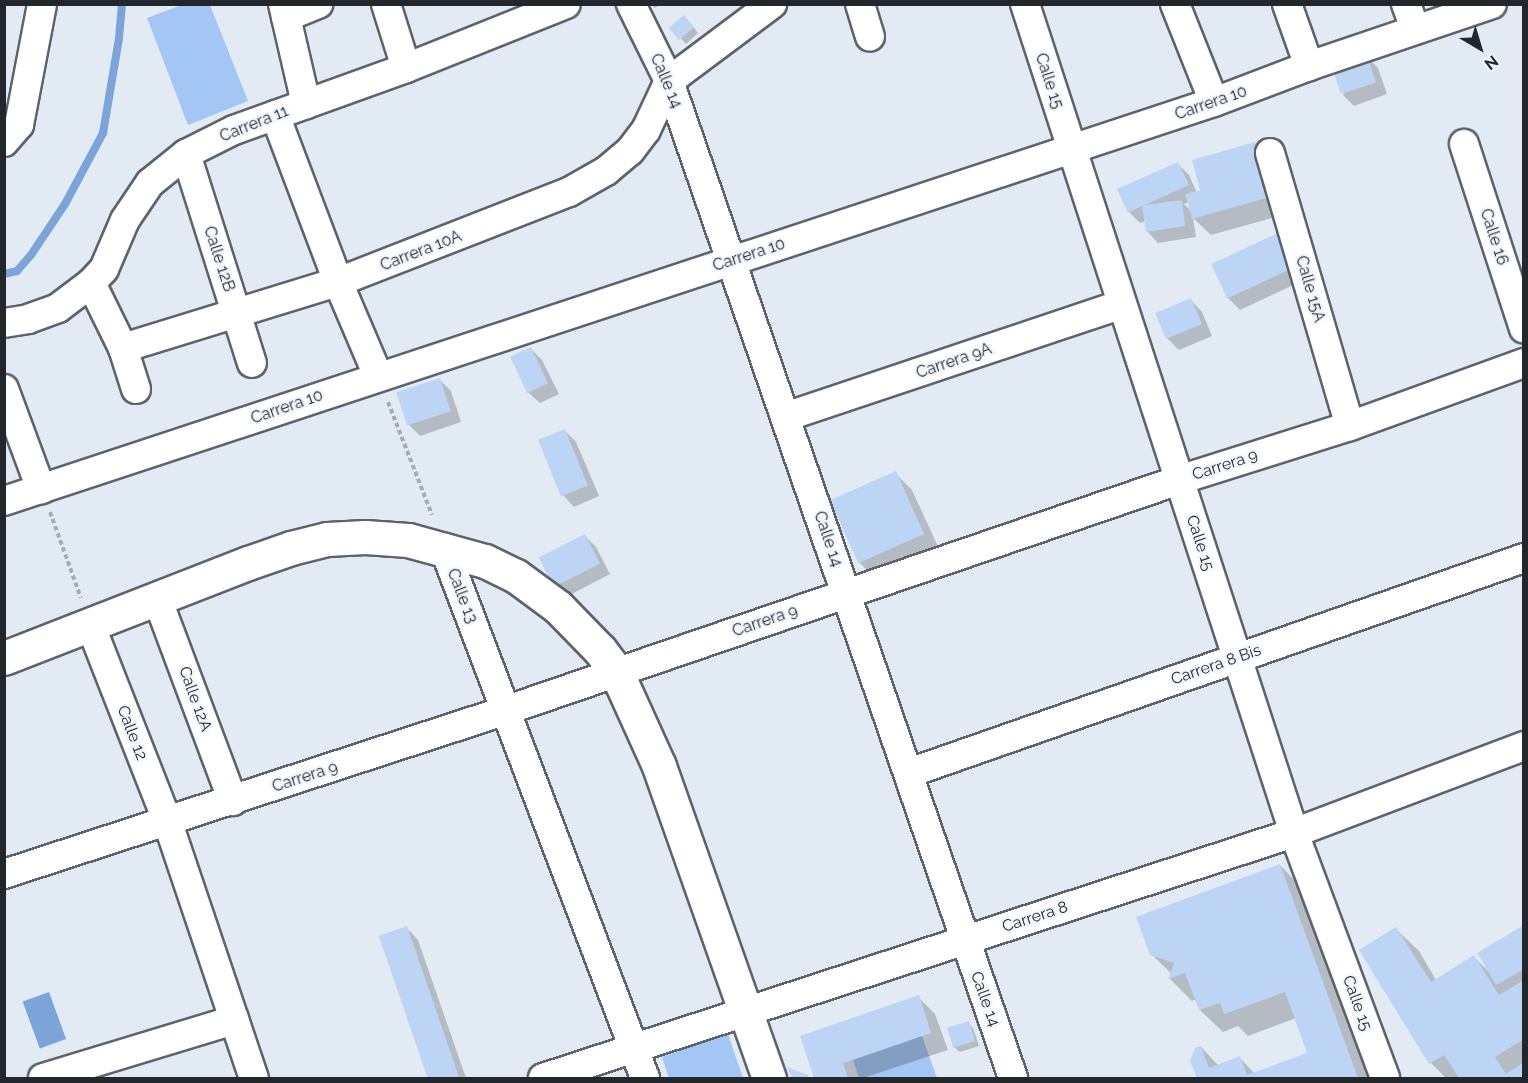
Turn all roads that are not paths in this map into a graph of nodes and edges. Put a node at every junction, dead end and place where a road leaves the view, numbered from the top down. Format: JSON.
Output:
{"nodes":[{"id":1,"x":42,"y":4,"type":"edge"},
{"id":2,"x":318,"y":4,"type":"edge"},
{"id":3,"x":386,"y":4,"type":"edge"},
{"id":4,"x":566,"y":4,"type":"edge"},
{"id":5,"x":631,"y":4,"type":"edge"},
{"id":6,"x":772,"y":4,"type":"edge"},
{"id":7,"x":860,"y":4,"type":"edge"},
{"id":8,"x":1024,"y":4,"type":"edge"},
{"id":9,"x":1175,"y":4,"type":"edge"},
{"id":10,"x":1287,"y":4,"type":"edge"},
{"id":11,"x":1492,"y":4,"type":"edge"},
{"id":12,"x":285,"y":11,"type":"edge"},
{"id":13,"x":1411,"y":17,"type":"edge"},
{"id":14,"x":870,"y":37,"type":"dead end"},
{"id":15,"x":1309,"y":66,"type":"junction"},
{"id":16,"x":406,"y":68,"type":"junction"},
{"id":17,"x":669,"y":81,"type":"junction"},
{"id":18,"x":1214,"y":102,"type":"junction"},
{"id":19,"x":306,"y":104,"type":"junction"},
{"id":20,"x":275,"y":115,"type":"junction"},
{"id":21,"x":12,"y":134,"type":"edge"},
{"id":22,"x":1464,"y":144,"type":"dead end"},
{"id":23,"x":1072,"y":149,"type":"junction"},
{"id":24,"x":1270,"y":153,"type":"dead end"},
{"id":25,"x":186,"y":154,"type":"junction"},
{"id":26,"x":4,"y":160,"type":"edge"},
{"id":27,"x":731,"y":261,"type":"junction"},
{"id":28,"x":338,"y":282,"type":"junction"},
{"id":29,"x":91,"y":283,"type":"junction"},
{"id":30,"x":1122,"y":304,"type":"junction"},
{"id":31,"x":237,"y":313,"type":"junction"},
{"id":32,"x":4,"y":323,"type":"edge"},
{"id":33,"x":1524,"y":329,"type":"edge"},
{"id":34,"x":123,"y":348,"type":"junction"},
{"id":35,"x":252,"y":363,"type":"dead end"},
{"id":36,"x":1524,"y":363,"type":"edge"},
{"id":37,"x":378,"y":376,"type":"junction"},
{"id":38,"x":4,"y":388,"type":"edge"},
{"id":39,"x":136,"y":389,"type":"dead end"},
{"id":40,"x":785,"y":417,"type":"junction"},
{"id":41,"x":1350,"y":426,"type":"junction"},
{"id":42,"x":1179,"y":480,"type":"junction"},
{"id":43,"x":42,"y":489,"type":"junction"},
{"id":44,"x":4,"y":501,"type":"edge"},
{"id":45,"x":444,"y":548,"type":"junction"},
{"id":46,"x":1524,"y":558,"type":"edge"},
{"id":47,"x":846,"y":593,"type":"junction"},
{"id":48,"x":158,"y":597,"type":"junction"},
{"id":49,"x":90,"y":624,"type":"junction"},
{"id":50,"x":4,"y":658,"type":"edge"},
{"id":51,"x":1237,"y":658,"type":"junction"},
{"id":52,"x":616,"y":671,"type":"junction"},
{"id":53,"x":507,"y":710,"type":"junction"},
{"id":54,"x":1524,"y":746,"type":"edge"},
{"id":55,"x":909,"y":773,"type":"junction"},
{"id":56,"x":233,"y":801,"type":"junction"},
{"id":57,"x":168,"y":823,"type":"junction"},
{"id":58,"x":1294,"y":833,"type":"junction"},
{"id":59,"x":4,"y":874,"type":"edge"},
{"id":60,"x":964,"y":940,"type":"junction"},
{"id":61,"x":745,"y":1013,"type":"junction"},
{"id":62,"x":234,"y":1020,"type":"junction"},
{"id":63,"x":634,"y":1048,"type":"junction"},
{"id":64,"x":43,"y":1078,"type":"edge"},
{"id":65,"x":255,"y":1078,"type":"edge"},
{"id":66,"x":543,"y":1078,"type":"edge"},
{"id":67,"x":645,"y":1078,"type":"edge"},
{"id":68,"x":769,"y":1078,"type":"edge"},
{"id":69,"x":1014,"y":1078,"type":"edge"},
{"id":70,"x":1386,"y":1078,"type":"edge"}],
"edges":[{"from":1,"to":21,"type":"street"},
{"from":2,"to":12,"type":"street"},
{"from":3,"to":16,"type":"street"},
{"from":4,"to":16,"type":"street","name":"Carrera 11"},
{"from":5,"to":17,"type":"street","name":"Calle 14"},
{"from":6,"to":17,"type":"street"},
{"from":7,"to":14,"type":"street"},
{"from":8,"to":23,"type":"street","name":"Calle 15"},
{"from":9,"to":18,"type":"street"},
{"from":10,"to":15,"type":"street"},
{"from":11,"to":13,"type":"street","name":"Carrera 10"},
{"from":12,"to":19,"type":"street"},
{"from":13,"to":15,"type":"street","name":"Carrera 10"},
{"from":15,"to":18,"type":"street","name":"Carrera 10"},
{"from":16,"to":19,"type":"street","name":"Carrera 11"},
{"from":17,"to":27,"type":"street","name":"Calle 14"},
{"from":17,"to":28,"type":"street","name":"Carrera 10A"},
{"from":18,"to":23,"type":"street","name":"Carrera 10"},
{"from":19,"to":20,"type":"street","name":"Carrera 11"},
{"from":20,"to":25,"type":"street","name":"Carrera 11"},
{"from":20,"to":28,"type":"street"},
{"from":21,"to":26,"type":"street"},
{"from":22,"to":33,"type":"street","name":"Calle 16"},
{"from":23,"to":27,"type":"street","name":"Carrera 10"},
{"from":23,"to":30,"type":"street","name":"Calle 15"},
{"from":24,"to":41,"type":"street","name":"Calle 15A"},
{"from":25,"to":29,"type":"street","name":"Carrera 11"},
{"from":25,"to":31,"type":"street","name":"Calle 12B"},
{"from":27,"to":37,"type":"street","name":"Carrera 10"},
{"from":27,"to":40,"type":"street","name":"Calle 14"},
{"from":28,"to":31,"type":"street","name":"Carrera 10A"},
{"from":28,"to":37,"type":"street"},
{"from":29,"to":32,"type":"street","name":"Carrera 11"},
{"from":29,"to":34,"type":"street"},
{"from":30,"to":40,"type":"street","name":"Carrera 9A"},
{"from":30,"to":42,"type":"street","name":"Calle 15"},
{"from":31,"to":34,"type":"street","name":"Carrera 10A"},
{"from":31,"to":35,"type":"street","name":"Calle 12B"},
{"from":34,"to":39,"type":"street"},
{"from":36,"to":41,"type":"street","name":"Carrera 9"},
{"from":37,"to":43,"type":"street","name":"Carrera 10"},
{"from":38,"to":43,"type":"street"},
{"from":40,"to":47,"type":"street","name":"Calle 14"},
{"from":41,"to":42,"type":"street","name":"Carrera 9"},
{"from":42,"to":47,"type":"street","name":"Carrera 9"},
{"from":42,"to":51,"type":"street","name":"Calle 15"},
{"from":43,"to":44,"type":"street","name":"Carrera 10"},
{"from":45,"to":48,"type":"main road"},
{"from":45,"to":52,"type":"main road"},
{"from":45,"to":53,"type":"street","name":"Calle 13"},
{"from":46,"to":51,"type":"street","name":"Carrera 8 Bis"},
{"from":47,"to":52,"type":"street","name":"Carrera 9"},
{"from":47,"to":55,"type":"street","name":"Calle 14"},
{"from":48,"to":49,"type":"main road"},
{"from":48,"to":56,"type":"street","name":"Calle 12A"},
{"from":49,"to":50,"type":"main road"},
{"from":49,"to":57,"type":"street","name":"Calle 12"},
{"from":51,"to":55,"type":"street","name":"Carrera 8 Bis"},
{"from":51,"to":58,"type":"street","name":"Calle 15"},
{"from":52,"to":53,"type":"street","name":"Carrera 9"},
{"from":52,"to":61,"type":"main road"},
{"from":53,"to":56,"type":"street","name":"Carrera 9"},
{"from":53,"to":63,"type":"street","name":"Calle 13"},
{"from":54,"to":58,"type":"street","name":"Carrera 8"},
{"from":55,"to":60,"type":"street","name":"Calle 14"},
{"from":56,"to":57,"type":"street","name":"Carrera 9"},
{"from":57,"to":59,"type":"street","name":"Carrera 9"},
{"from":57,"to":62,"type":"street","name":"Calle 12"},
{"from":58,"to":60,"type":"street","name":"Carrera 8"},
{"from":58,"to":70,"type":"street","name":"Calle 15"},
{"from":60,"to":61,"type":"street","name":"Carrera 8"},
{"from":60,"to":69,"type":"street","name":"Calle 14"},
{"from":61,"to":63,"type":"street","name":"Carrera 8"},
{"from":61,"to":68,"type":"main road"},
{"from":62,"to":64,"type":"street"},
{"from":62,"to":65,"type":"street","name":"Calle 12"},
{"from":63,"to":66,"type":"street","name":"Carrera 8"},
{"from":63,"to":67,"type":"street","name":"Calle 13"}]}
